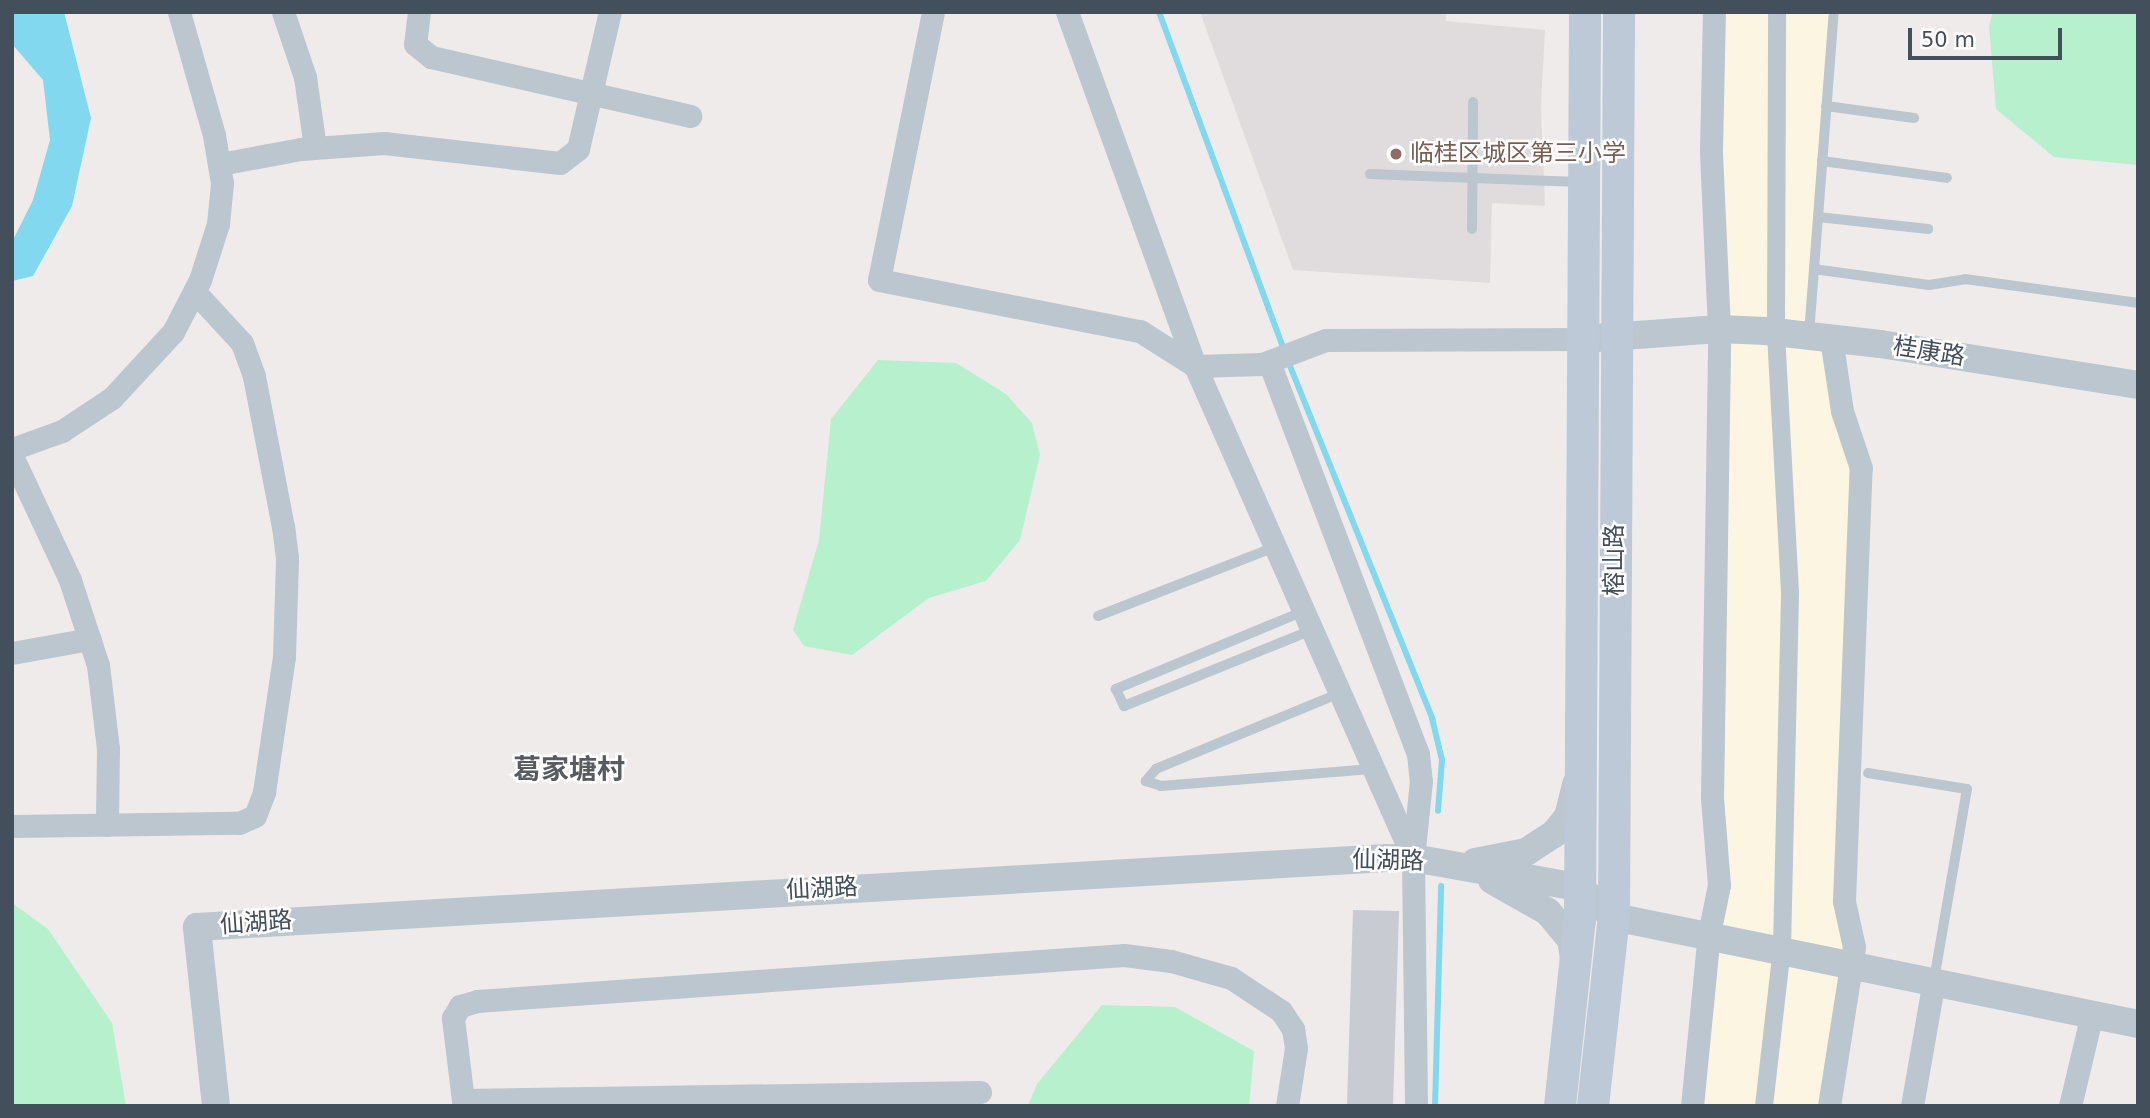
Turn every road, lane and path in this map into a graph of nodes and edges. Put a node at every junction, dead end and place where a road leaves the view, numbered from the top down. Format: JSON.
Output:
{"nodes":[{"id":1,"x":179,"y":12,"type":"edge"},
{"id":2,"x":283,"y":12,"type":"edge"},
{"id":3,"x":419,"y":12,"type":"edge"},
{"id":4,"x":610,"y":12,"type":"edge"},
{"id":5,"x":933,"y":12,"type":"edge"},
{"id":6,"x":1067,"y":12,"type":"edge"},
{"id":7,"x":1585,"y":12,"type":"edge"},
{"id":8,"x":1619,"y":12,"type":"edge"},
{"id":9,"x":1714,"y":12,"type":"edge"},
{"id":10,"x":1777,"y":12,"type":"edge"},
{"id":11,"x":1833,"y":12,"type":"edge"},
{"id":12,"x":592,"y":95,"type":"junction"},
{"id":13,"x":1473,"y":102,"type":"dead end"},
{"id":14,"x":1826,"y":106,"type":"junction"},
{"id":15,"x":690,"y":116,"type":"dead end"},
{"id":16,"x":1914,"y":118,"type":"dead end"},
{"id":17,"x":315,"y":147,"type":"junction"},
{"id":18,"x":1822,"y":162,"type":"junction"},
{"id":19,"x":220,"y":164,"type":"junction"},
{"id":20,"x":1370,"y":174,"type":"dead end"},
{"id":21,"x":1473,"y":177,"type":"junction"},
{"id":22,"x":1947,"y":178,"type":"dead end"},
{"id":23,"x":1584,"y":182,"type":"junction"},
{"id":24,"x":1818,"y":217,"type":"junction"},
{"id":25,"x":1472,"y":229,"type":"dead end"},
{"id":26,"x":1928,"y":229,"type":"dead end"},
{"id":27,"x":1814,"y":269,"type":"junction"},
{"id":28,"x":195,"y":292,"type":"junction"},
{"id":29,"x":2138,"y":303,"type":"edge"},
{"id":30,"x":1719,"y":329,"type":"junction"},
{"id":31,"x":1776,"y":332,"type":"junction"},
{"id":32,"x":1616,"y":337,"type":"junction"},
{"id":33,"x":1820,"y":337,"type":"junction"},
{"id":34,"x":1583,"y":339,"type":"junction"},
{"id":35,"x":1269,"y":362,"type":"junction"},
{"id":36,"x":1195,"y":366,"type":"junction"},
{"id":37,"x":2138,"y":385,"type":"edge"},
{"id":38,"x":12,"y":449,"type":"edge"},
{"id":39,"x":12,"y":456,"type":"edge"},
{"id":40,"x":1275,"y":547,"type":"junction"},
{"id":41,"x":1098,"y":616,"type":"dead end"},
{"id":42,"x":1308,"y":620,"type":"junction"},
{"id":43,"x":90,"y":639,"type":"junction"},
{"id":44,"x":12,"y":653,"type":"edge"},
{"id":45,"x":1340,"y":693,"type":"junction"},
{"id":46,"x":1374,"y":769,"type":"junction"},
{"id":47,"x":1579,"y":771,"type":"junction"},
{"id":48,"x":1868,"y":773,"type":"dead end"},
{"id":49,"x":107,"y":825,"type":"junction"},
{"id":50,"x":12,"y":826,"type":"edge"},
{"id":51,"x":1412,"y":858,"type":"junction"},
{"id":52,"x":1457,"y":866,"type":"junction"},
{"id":53,"x":1614,"y":874,"type":"junction"},
{"id":54,"x":1578,"y":887,"type":"junction"},
{"id":55,"x":1614,"y":917,"type":"junction"},
{"id":56,"x":1648,"y":925,"type":"junction"},
{"id":57,"x":1709,"y":934,"type":"junction"},
{"id":58,"x":1782,"y":948,"type":"junction"},
{"id":59,"x":1610,"y":950,"type":"junction"},
{"id":60,"x":1852,"y":962,"type":"junction"},
{"id":61,"x":1575,"y":963,"type":"junction"},
{"id":62,"x":1934,"y":980,"type":"junction"},
{"id":63,"x":2092,"y":1014,"type":"junction"},
{"id":64,"x":2138,"y":1024,"type":"edge"},
{"id":65,"x":980,"y":1091,"type":"dead end"},
{"id":66,"x":462,"y":1103,"type":"edge"},
{"id":67,"x":216,"y":1106,"type":"edge"},
{"id":68,"x":1287,"y":1106,"type":"edge"},
{"id":69,"x":1416,"y":1106,"type":"edge"},
{"id":70,"x":1560,"y":1106,"type":"edge"},
{"id":71,"x":1593,"y":1106,"type":"edge"},
{"id":72,"x":1692,"y":1106,"type":"edge"},
{"id":73,"x":1764,"y":1106,"type":"edge"},
{"id":74,"x":1829,"y":1106,"type":"edge"},
{"id":75,"x":1912,"y":1106,"type":"edge"},
{"id":76,"x":2070,"y":1106,"type":"edge"}],
"edges":[{"from":1,"to":19,"type":"street"},
{"from":2,"to":17,"type":"street"},
{"from":3,"to":12,"type":"street"},
{"from":4,"to":12,"type":"street"},
{"from":5,"to":36,"type":"street"},
{"from":6,"to":36,"type":"street"},
{"from":7,"to":23,"type":"main road","name":"榕山路"},
{"from":8,"to":32,"type":"main road","name":"榕山路"},
{"from":9,"to":30,"type":"street"},
{"from":10,"to":31,"type":"street"},
{"from":11,"to":14,"type":"lane"},
{"from":12,"to":15,"type":"street"},
{"from":12,"to":17,"type":"street"},
{"from":13,"to":21,"type":"lane"},
{"from":14,"to":16,"type":"lane"},
{"from":14,"to":18,"type":"lane"},
{"from":17,"to":19,"type":"street"},
{"from":18,"to":22,"type":"lane"},
{"from":18,"to":24,"type":"lane"},
{"from":19,"to":28,"type":"street"},
{"from":20,"to":21,"type":"lane"},
{"from":21,"to":23,"type":"lane"},
{"from":21,"to":25,"type":"lane"},
{"from":23,"to":34,"type":"main road","name":"榕山路"},
{"from":24,"to":26,"type":"lane"},
{"from":24,"to":27,"type":"lane"},
{"from":27,"to":29,"type":"lane"},
{"from":27,"to":33,"type":"lane"},
{"from":28,"to":38,"type":"street"},
{"from":28,"to":49,"type":"street"},
{"from":30,"to":31,"type":"street","name":"桂康路"},
{"from":30,"to":32,"type":"street","name":"桂康路"},
{"from":30,"to":57,"type":"street"},
{"from":31,"to":33,"type":"street","name":"桂康路"},
{"from":31,"to":58,"type":"street"},
{"from":32,"to":34,"type":"street","name":"桂康路"},
{"from":32,"to":53,"type":"main road","name":"榕山路"},
{"from":33,"to":37,"type":"street","name":"桂康路"},
{"from":33,"to":60,"type":"street"},
{"from":34,"to":35,"type":"street"},
{"from":34,"to":47,"type":"main road","name":"榕山路"},
{"from":35,"to":36,"type":"street"},
{"from":35,"to":51,"type":"street"},
{"from":36,"to":40,"type":"street"},
{"from":39,"to":43,"type":"street"},
{"from":40,"to":41,"type":"lane"},
{"from":40,"to":42,"type":"street"},
{"from":42,"to":42,"type":"lane"},
{"from":42,"to":45,"type":"street"},
{"from":43,"to":44,"type":"street"},
{"from":43,"to":49,"type":"street"},
{"from":45,"to":46,"type":"street"},
{"from":45,"to":46,"type":"lane"},
{"from":46,"to":51,"type":"street"},
{"from":47,"to":52,"type":"street"},
{"from":47,"to":54,"type":"main road","name":"榕山路"},
{"from":48,"to":62,"type":"lane"},
{"from":49,"to":50,"type":"street"},
{"from":51,"to":52,"type":"street","name":"仙湖路"},
{"from":51,"to":67,"type":"street","name":"仙湖路"},
{"from":51,"to":69,"type":"street"},
{"from":52,"to":54,"type":"street","name":"仙湖路"},
{"from":52,"to":61,"type":"street"},
{"from":53,"to":55,"type":"main road","name":"榕山路"},
{"from":53,"to":56,"type":"street"},
{"from":54,"to":55,"type":"street","name":"仙湖路"},
{"from":54,"to":61,"type":"main road","name":"榕山路"},
{"from":55,"to":56,"type":"street"},
{"from":55,"to":59,"type":"main road","name":"榕山路"},
{"from":56,"to":57,"type":"street"},
{"from":56,"to":59,"type":"street"},
{"from":57,"to":58,"type":"street"},
{"from":57,"to":72,"type":"street"},
{"from":58,"to":60,"type":"street"},
{"from":58,"to":73,"type":"street"},
{"from":59,"to":71,"type":"main road","name":"榕山路"},
{"from":60,"to":62,"type":"street"},
{"from":60,"to":74,"type":"street"},
{"from":61,"to":70,"type":"main road","name":"榕山路"},
{"from":62,"to":63,"type":"street"},
{"from":62,"to":75,"type":"street"},
{"from":63,"to":64,"type":"street"},
{"from":63,"to":76,"type":"street"},
{"from":65,"to":66,"type":"street"},
{"from":66,"to":68,"type":"street"}]}
